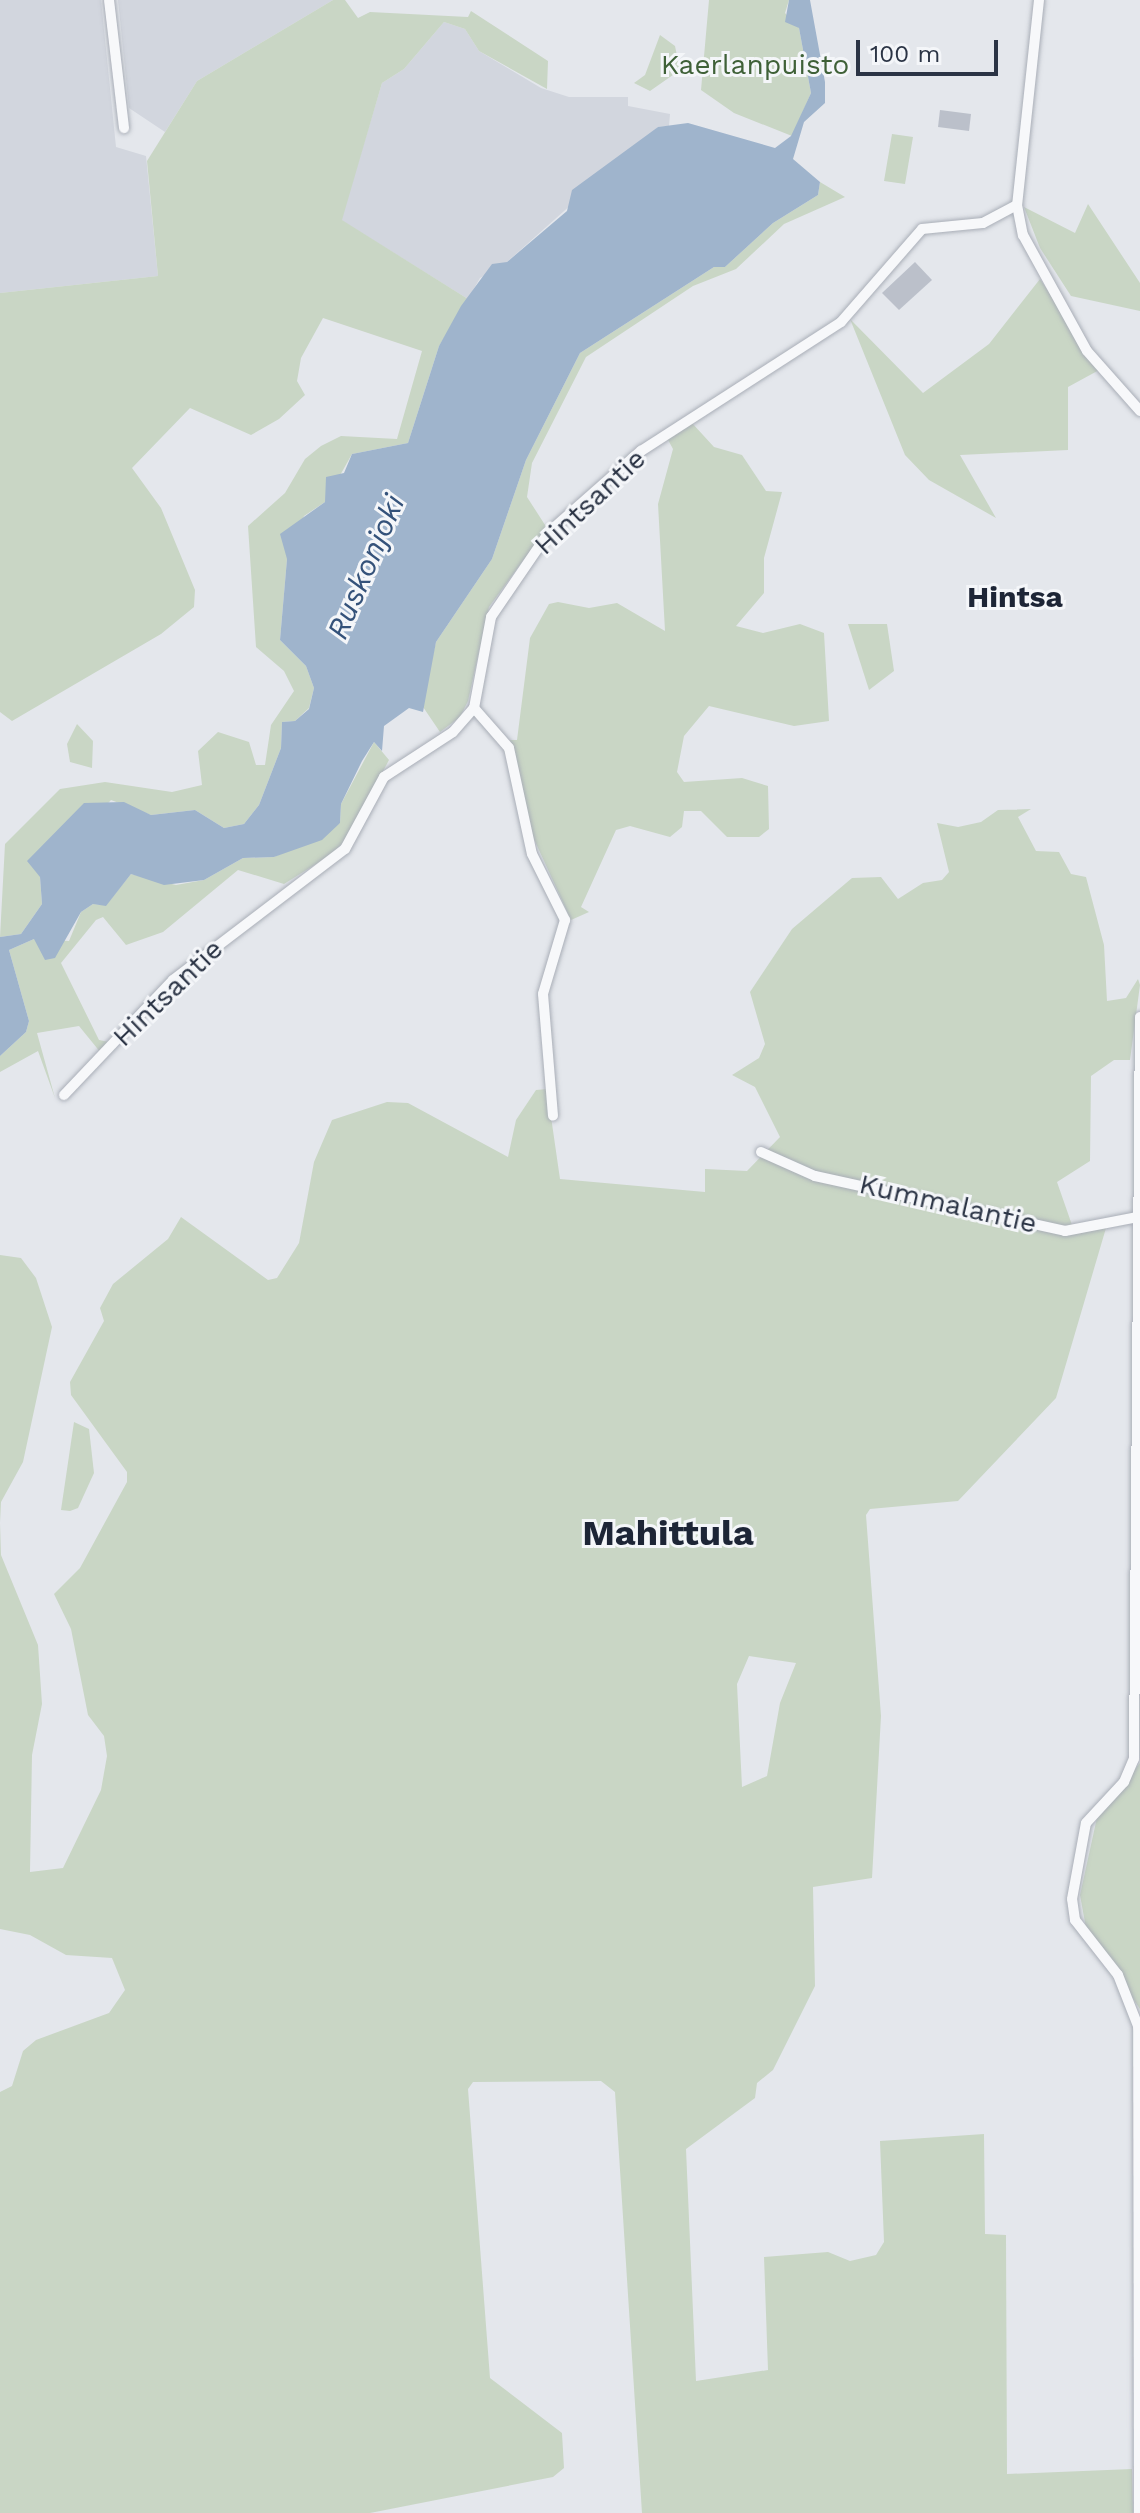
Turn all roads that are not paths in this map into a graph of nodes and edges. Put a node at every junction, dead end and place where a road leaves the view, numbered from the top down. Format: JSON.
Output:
{"nodes":[{"id":1,"x":109,"y":0,"type":"edge"},
{"id":2,"x":1039,"y":0,"type":"edge"},
{"id":3,"x":124,"y":128,"type":"dead end"},
{"id":4,"x":1017,"y":205,"type":"junction"},
{"id":5,"x":1140,"y":411,"type":"edge"},
{"id":6,"x":474,"y":708,"type":"junction"},
{"id":7,"x":1140,"y":1017,"type":"edge"},
{"id":8,"x":64,"y":1095,"type":"dead end"},
{"id":9,"x":553,"y":1116,"type":"dead end"},
{"id":10,"x":761,"y":1152,"type":"dead end"},
{"id":11,"x":1138,"y":1217,"type":"edge"},
{"id":12,"x":1138,"y":2362,"type":"edge"},
{"id":13,"x":1139,"y":2513,"type":"edge"}],
"edges":[{"from":1,"to":3,"type":"street"},
{"from":2,"to":4,"type":"street"},
{"from":4,"to":5,"type":"street"},
{"from":4,"to":6,"type":"street","name":"Hintsantie"},
{"from":6,"to":8,"type":"street","name":"Hintsantie"},
{"from":6,"to":9,"type":"street"},
{"from":7,"to":11,"type":"street"},
{"from":10,"to":11,"type":"street","name":"Kummalantie"},
{"from":11,"to":12,"type":"street"},
{"from":12,"to":13,"type":"street"}]}
